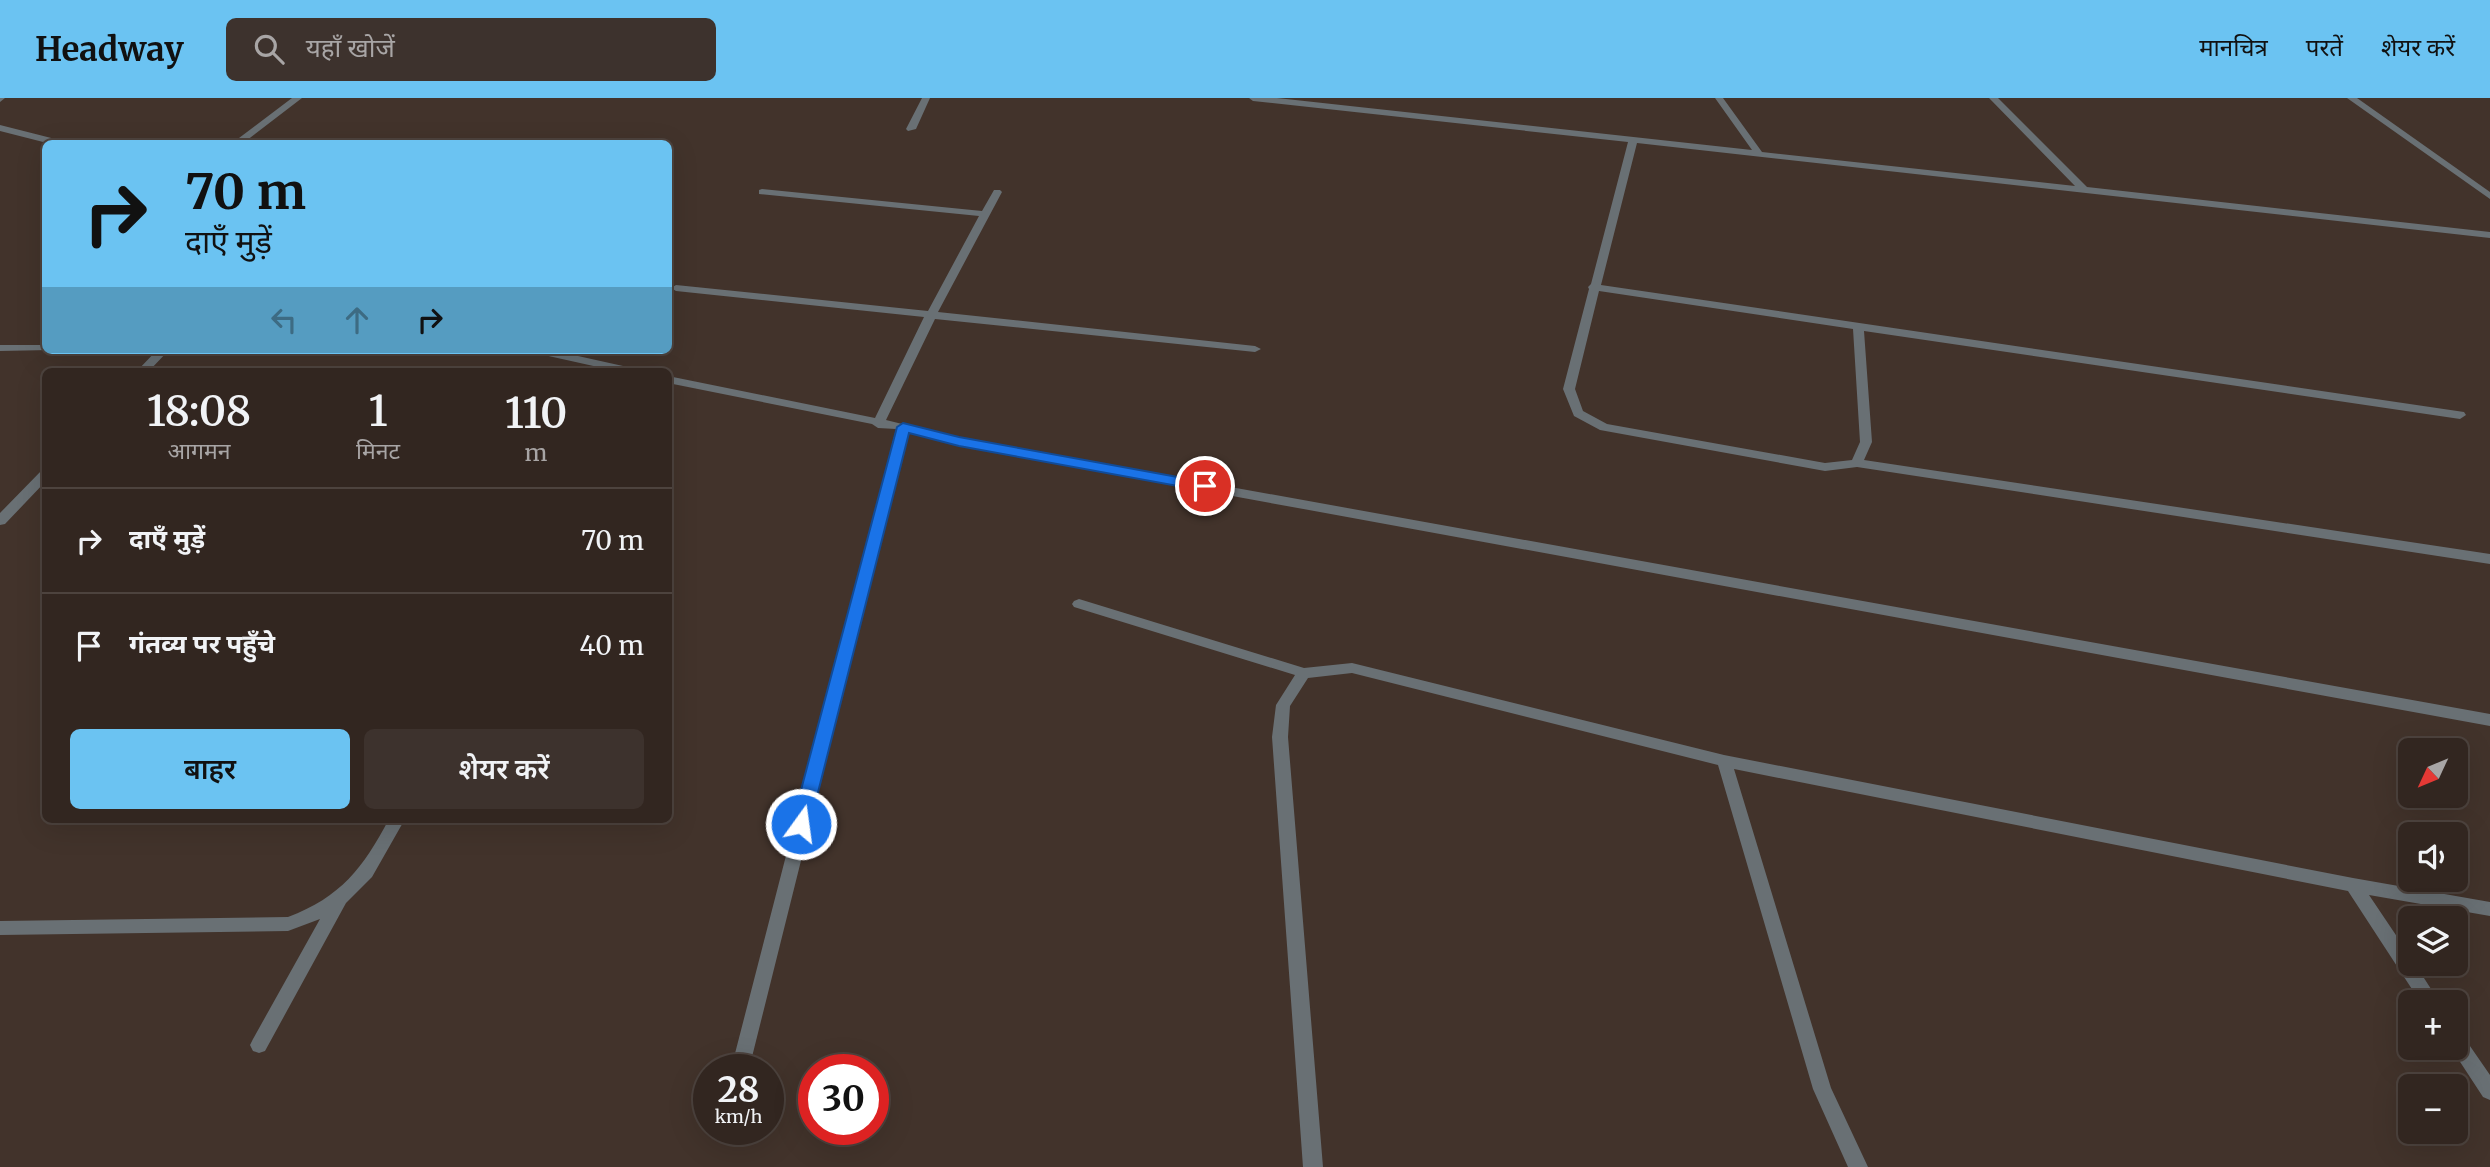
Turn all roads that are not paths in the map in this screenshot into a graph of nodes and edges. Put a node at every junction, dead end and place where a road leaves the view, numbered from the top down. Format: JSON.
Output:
{"nodes":[{"id":1,"x":298,"y":98,"type":"edge"},
{"id":2,"x":926,"y":98,"type":"edge"},
{"id":3,"x":1253,"y":98,"type":"edge"},
{"id":4,"x":1719,"y":98,"type":"edge"},
{"id":5,"x":1993,"y":98,"type":"edge"},
{"id":6,"x":2351,"y":98,"type":"edge"},
{"id":7,"x":0,"y":128,"type":"edge"},
{"id":8,"x":911,"y":129,"type":"dead end"},
{"id":9,"x":48,"y":140,"type":"edge"},
{"id":10,"x":240,"y":140,"type":"edge"},
{"id":11,"x":1633,"y":140,"type":"junction"},
{"id":12,"x":1759,"y":154,"type":"junction"},
{"id":13,"x":2084,"y":190,"type":"junction"},
{"id":14,"x":762,"y":192,"type":"dead end"},
{"id":15,"x":997,"y":192,"type":"dead end"},
{"id":16,"x":2490,"y":196,"type":"edge"},
{"id":17,"x":985,"y":214,"type":"junction"},
{"id":18,"x":2490,"y":235,"type":"edge"},
{"id":19,"x":1593,"y":287,"type":"junction"},
{"id":20,"x":676,"y":288,"type":"dead end"},
{"id":21,"x":932,"y":313,"type":"junction"},
{"id":22,"x":1858,"y":327,"type":"junction"},
{"id":23,"x":0,"y":348,"type":"edge"},
{"id":24,"x":42,"y":348,"type":"edge"},
{"id":25,"x":1255,"y":349,"type":"dead end"},
{"id":26,"x":159,"y":354,"type":"edge"},
{"id":27,"x":553,"y":354,"type":"edge"},
{"id":28,"x":146,"y":368,"type":"edge"},
{"id":29,"x":616,"y":368,"type":"edge"},
{"id":30,"x":672,"y":380,"type":"edge"},
{"id":31,"x":2460,"y":415,"type":"dead end"},
{"id":32,"x":878,"y":424,"type":"junction"},
{"id":33,"x":903,"y":427,"type":"junction"},
{"id":34,"x":1857,"y":463,"type":"junction"},
{"id":35,"x":42,"y":477,"type":"edge"},
{"id":36,"x":0,"y":521,"type":"edge"},
{"id":37,"x":2490,"y":559,"type":"edge"},
{"id":38,"x":1079,"y":604,"type":"dead end"},
{"id":39,"x":1304,"y":673,"type":"junction"},
{"id":40,"x":2490,"y":720,"type":"edge"},
{"id":41,"x":1724,"y":761,"type":"junction"},
{"id":42,"x":395,"y":823,"type":"edge"},
{"id":43,"x":2353,"y":885,"type":"junction"},
{"id":44,"x":338,"y":901,"type":"junction"},
{"id":45,"x":2490,"y":909,"type":"edge"},
{"id":46,"x":0,"y":928,"type":"edge"},
{"id":47,"x":2422,"y":990,"type":"edge"},
{"id":48,"x":259,"y":1045,"type":"dead end"},
{"id":49,"x":744,"y":1054,"type":"edge"},
{"id":50,"x":2468,"y":1058,"type":"edge"},
{"id":51,"x":2490,"y":1091,"type":"edge"},
{"id":52,"x":1313,"y":1167,"type":"edge"},
{"id":53,"x":1858,"y":1167,"type":"edge"}],
"edges":[{"from":1,"to":10,"type":"street"},
{"from":2,"to":8,"type":"street"},
{"from":3,"to":11,"type":"street"},
{"from":4,"to":12,"type":"street"},
{"from":5,"to":13,"type":"street"},
{"from":6,"to":16,"type":"street"},
{"from":7,"to":9,"type":"street"},
{"from":11,"to":12,"type":"street"},
{"from":11,"to":19,"type":"street"},
{"from":12,"to":13,"type":"street"},
{"from":13,"to":18,"type":"street"},
{"from":14,"to":17,"type":"street"},
{"from":15,"to":17,"type":"street"},
{"from":17,"to":21,"type":"street"},
{"from":19,"to":22,"type":"street"},
{"from":19,"to":34,"type":"street"},
{"from":20,"to":21,"type":"street"},
{"from":21,"to":25,"type":"street"},
{"from":21,"to":32,"type":"street"},
{"from":22,"to":31,"type":"street"},
{"from":22,"to":34,"type":"street"},
{"from":23,"to":24,"type":"street"},
{"from":26,"to":28,"type":"street"},
{"from":27,"to":29,"type":"street"},
{"from":30,"to":32,"type":"street"},
{"from":32,"to":33,"type":"street"},
{"from":33,"to":40,"type":"street"},
{"from":33,"to":49,"type":"street"},
{"from":34,"to":37,"type":"street"},
{"from":35,"to":36,"type":"street"},
{"from":38,"to":39,"type":"street"},
{"from":39,"to":41,"type":"street"},
{"from":39,"to":52,"type":"street"},
{"from":41,"to":43,"type":"street"},
{"from":41,"to":53,"type":"street"},
{"from":42,"to":44,"type":"street"},
{"from":43,"to":45,"type":"street"},
{"from":43,"to":47,"type":"street"},
{"from":44,"to":46,"type":"street"},
{"from":44,"to":48,"type":"street"},
{"from":50,"to":51,"type":"street"}]}
